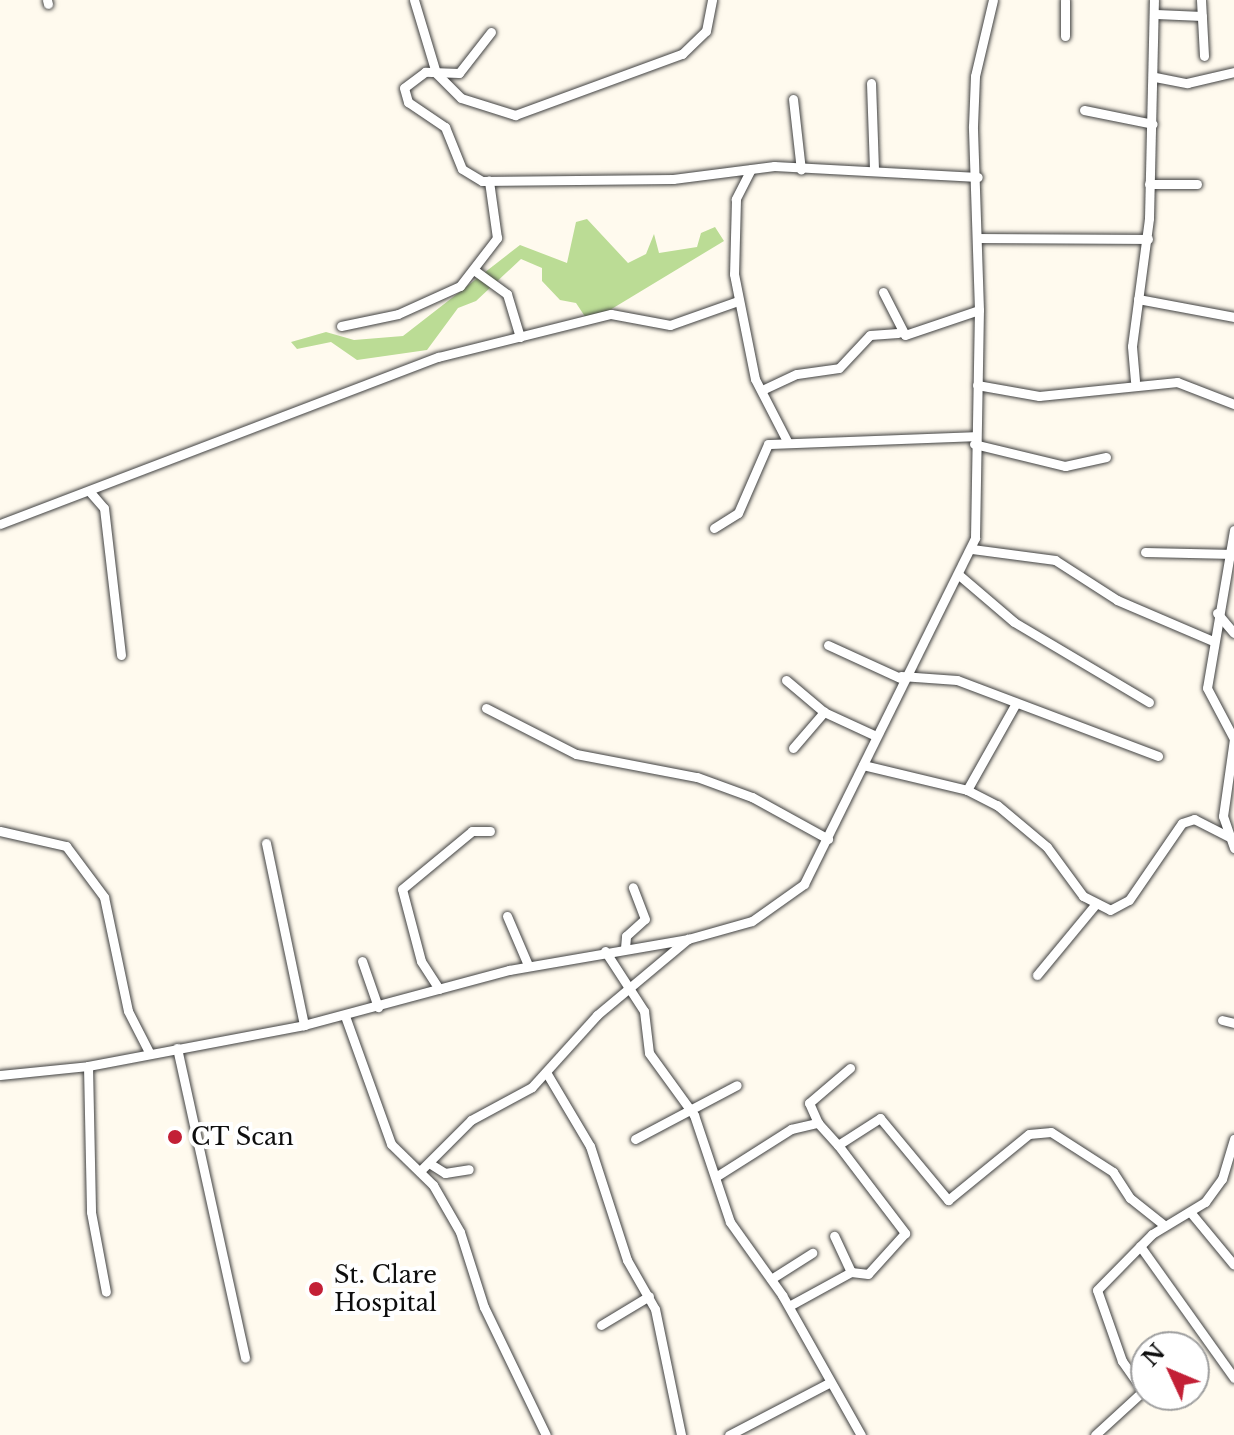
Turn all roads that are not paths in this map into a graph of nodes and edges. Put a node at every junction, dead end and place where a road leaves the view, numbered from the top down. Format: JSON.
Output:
{"nodes":[{"id":1,"x":414,"y":0,"type":"edge"},
{"id":2,"x":712,"y":0,"type":"edge"},
{"id":3,"x":993,"y":0,"type":"edge"},
{"id":4,"x":1065,"y":0,"type":"edge"},
{"id":5,"x":1154,"y":0,"type":"edge"},
{"id":6,"x":1201,"y":0,"type":"edge"},
{"id":7,"x":1156,"y":14,"type":"junction"},
{"id":8,"x":1202,"y":16,"type":"junction"},
{"id":9,"x":491,"y":32,"type":"dead end"},
{"id":10,"x":1065,"y":36,"type":"dead end"},
{"id":11,"x":1204,"y":56,"type":"dead end"},
{"id":12,"x":1234,"y":72,"type":"edge"},
{"id":13,"x":436,"y":73,"type":"junction"},
{"id":14,"x":1155,"y":77,"type":"junction"},
{"id":15,"x":871,"y":83,"type":"dead end"},
{"id":16,"x":793,"y":99,"type":"dead end"},
{"id":17,"x":1084,"y":110,"type":"dead end"},
{"id":18,"x":1153,"y":124,"type":"junction"},
{"id":19,"x":751,"y":169,"type":"junction"},
{"id":20,"x":801,"y":170,"type":"junction"},
{"id":21,"x":874,"y":171,"type":"junction"},
{"id":22,"x":978,"y":177,"type":"junction"},
{"id":23,"x":489,"y":181,"type":"junction"},
{"id":24,"x":1149,"y":184,"type":"junction"},
{"id":25,"x":1197,"y":184,"type":"dead end"},
{"id":26,"x":979,"y":238,"type":"junction"},
{"id":27,"x":1148,"y":239,"type":"junction"},
{"id":28,"x":474,"y":270,"type":"junction"},
{"id":29,"x":883,"y":292,"type":"dead end"},
{"id":30,"x":1138,"y":299,"type":"junction"},
{"id":31,"x":738,"y":301,"type":"junction"},
{"id":32,"x":979,"y":310,"type":"junction"},
{"id":33,"x":1234,"y":317,"type":"edge"},
{"id":34,"x":341,"y":326,"type":"dead end"},
{"id":35,"x":898,"y":333,"type":"junction"},
{"id":36,"x":520,"y":337,"type":"junction"},
{"id":37,"x":1135,"y":381,"type":"junction"},
{"id":38,"x":977,"y":385,"type":"junction"},
{"id":39,"x":762,"y":390,"type":"junction"},
{"id":40,"x":1234,"y":404,"type":"edge"},
{"id":41,"x":974,"y":440,"type":"junction"},
{"id":42,"x":787,"y":441,"type":"junction"},
{"id":43,"x":1106,"y":457,"type":"dead end"},
{"id":44,"x":90,"y":492,"type":"junction"},
{"id":45,"x":0,"y":524,"type":"edge"},
{"id":46,"x":714,"y":528,"type":"dead end"},
{"id":47,"x":1234,"y":530,"type":"edge"},
{"id":48,"x":972,"y":549,"type":"junction"},
{"id":49,"x":1145,"y":552,"type":"dead end"},
{"id":50,"x":1232,"y":554,"type":"edge"},
{"id":51,"x":959,"y":575,"type":"junction"},
{"id":52,"x":1217,"y":613,"type":"junction"},
{"id":53,"x":1215,"y":625,"type":"junction"},
{"id":54,"x":1234,"y":634,"type":"edge"},
{"id":55,"x":1211,"y":640,"type":"junction"},
{"id":56,"x":828,"y":645,"type":"dead end"},
{"id":57,"x":121,"y":655,"type":"dead end"},
{"id":58,"x":900,"y":677,"type":"junction"},
{"id":59,"x":786,"y":680,"type":"dead end"},
{"id":60,"x":1149,"y":702,"type":"dead end"},
{"id":61,"x":1016,"y":703,"type":"junction"},
{"id":62,"x":486,"y":708,"type":"dead end"},
{"id":63,"x":824,"y":712,"type":"junction"},
{"id":64,"x":1233,"y":728,"type":"edge"},
{"id":65,"x":876,"y":736,"type":"junction"},
{"id":66,"x":793,"y":748,"type":"dead end"},
{"id":67,"x":1158,"y":756,"type":"dead end"},
{"id":68,"x":863,"y":765,"type":"junction"},
{"id":69,"x":967,"y":790,"type":"junction"},
{"id":70,"x":0,"y":831,"type":"edge"},
{"id":71,"x":490,"y":831,"type":"dead end"},
{"id":72,"x":1228,"y":836,"type":"junction"},
{"id":73,"x":828,"y":839,"type":"junction"},
{"id":74,"x":266,"y":843,"type":"dead end"},
{"id":75,"x":1234,"y":848,"type":"edge"},
{"id":76,"x":633,"y":887,"type":"dead end"},
{"id":77,"x":1095,"y":905,"type":"junction"},
{"id":78,"x":507,"y":916,"type":"dead end"},
{"id":79,"x":688,"y":939,"type":"junction"},
{"id":80,"x":625,"y":948,"type":"junction"},
{"id":81,"x":605,"y":951,"type":"junction"},
{"id":82,"x":362,"y":961,"type":"dead end"},
{"id":83,"x":528,"y":965,"type":"junction"},
{"id":84,"x":1037,"y":975,"type":"dead end"},
{"id":85,"x":439,"y":989,"type":"junction"},
{"id":86,"x":633,"y":991,"type":"junction"},
{"id":87,"x":378,"y":1007,"type":"junction"},
{"id":88,"x":345,"y":1016,"type":"junction"},
{"id":89,"x":1222,"y":1020,"type":"dead end"},
{"id":90,"x":1234,"y":1023,"type":"edge"},
{"id":91,"x":304,"y":1025,"type":"junction"},
{"id":92,"x":177,"y":1048,"type":"junction"},
{"id":93,"x":150,"y":1054,"type":"junction"},
{"id":94,"x":88,"y":1066,"type":"junction"},
{"id":95,"x":850,"y":1068,"type":"dead end"},
{"id":96,"x":546,"y":1072,"type":"junction"},
{"id":97,"x":0,"y":1075,"type":"edge"},
{"id":98,"x":737,"y":1085,"type":"dead end"},
{"id":99,"x":689,"y":1107,"type":"junction"},
{"id":100,"x":818,"y":1123,"type":"junction"},
{"id":101,"x":635,"y":1139,"type":"dead end"},
{"id":102,"x":1234,"y":1139,"type":"edge"},
{"id":103,"x":838,"y":1145,"type":"junction"},
{"id":104,"x":429,"y":1163,"type":"junction"},
{"id":105,"x":469,"y":1169,"type":"dead end"},
{"id":106,"x":1231,"y":1169,"type":"edge"},
{"id":107,"x":420,"y":1171,"type":"junction"},
{"id":108,"x":717,"y":1176,"type":"junction"},
{"id":109,"x":1191,"y":1213,"type":"junction"},
{"id":110,"x":1164,"y":1225,"type":"junction"},
{"id":111,"x":834,"y":1236,"type":"dead end"},
{"id":112,"x":1140,"y":1246,"type":"junction"},
{"id":113,"x":812,"y":1253,"type":"dead end"},
{"id":114,"x":1234,"y":1265,"type":"edge"},
{"id":115,"x":851,"y":1272,"type":"junction"},
{"id":116,"x":771,"y":1279,"type":"junction"},
{"id":117,"x":106,"y":1292,"type":"dead end"},
{"id":118,"x":649,"y":1296,"type":"junction"},
{"id":119,"x":789,"y":1306,"type":"junction"},
{"id":120,"x":601,"y":1325,"type":"dead end"},
{"id":121,"x":245,"y":1358,"type":"dead end"},
{"id":122,"x":1234,"y":1378,"type":"edge"},
{"id":123,"x":829,"y":1383,"type":"junction"},
{"id":124,"x":546,"y":1435,"type":"edge"},
{"id":125,"x":681,"y":1435,"type":"edge"},
{"id":126,"x":729,"y":1435,"type":"edge"},
{"id":127,"x":861,"y":1435,"type":"edge"},
{"id":128,"x":1095,"y":1435,"type":"edge"}],
"edges":[{"from":1,"to":13,"type":"street"},
{"from":2,"to":13,"type":"street"},
{"from":3,"to":22,"type":"street"},
{"from":4,"to":10,"type":"street"},
{"from":5,"to":7,"type":"street"},
{"from":6,"to":8,"type":"street"},
{"from":7,"to":8,"type":"street"},
{"from":7,"to":14,"type":"street"},
{"from":8,"to":11,"type":"street"},
{"from":9,"to":13,"type":"street"},
{"from":12,"to":14,"type":"street"},
{"from":13,"to":23,"type":"street"},
{"from":14,"to":18,"type":"street"},
{"from":15,"to":21,"type":"street"},
{"from":16,"to":20,"type":"street"},
{"from":17,"to":18,"type":"street"},
{"from":18,"to":24,"type":"street"},
{"from":19,"to":20,"type":"street"},
{"from":19,"to":23,"type":"street"},
{"from":19,"to":31,"type":"street"},
{"from":20,"to":21,"type":"street"},
{"from":21,"to":22,"type":"street"},
{"from":22,"to":26,"type":"street"},
{"from":23,"to":28,"type":"street"},
{"from":24,"to":25,"type":"street"},
{"from":24,"to":27,"type":"street"},
{"from":26,"to":27,"type":"street"},
{"from":26,"to":32,"type":"street"},
{"from":27,"to":30,"type":"street"},
{"from":28,"to":34,"type":"street"},
{"from":28,"to":36,"type":"street"},
{"from":29,"to":35,"type":"street"},
{"from":30,"to":33,"type":"street"},
{"from":30,"to":37,"type":"street"},
{"from":31,"to":36,"type":"street"},
{"from":31,"to":39,"type":"street"},
{"from":32,"to":35,"type":"street"},
{"from":32,"to":38,"type":"street"},
{"from":35,"to":39,"type":"street"},
{"from":36,"to":44,"type":"street"},
{"from":37,"to":38,"type":"street"},
{"from":37,"to":40,"type":"street"},
{"from":38,"to":41,"type":"street"},
{"from":39,"to":42,"type":"street"},
{"from":41,"to":42,"type":"street"},
{"from":41,"to":43,"type":"street"},
{"from":41,"to":48,"type":"street"},
{"from":42,"to":46,"type":"street"},
{"from":44,"to":45,"type":"street"},
{"from":44,"to":57,"type":"street"},
{"from":47,"to":50,"type":"street"},
{"from":48,"to":51,"type":"street"},
{"from":48,"to":55,"type":"street"},
{"from":49,"to":50,"type":"street"},
{"from":50,"to":52,"type":"street"},
{"from":51,"to":58,"type":"street"},
{"from":51,"to":60,"type":"street"},
{"from":52,"to":53,"type":"street"},
{"from":52,"to":54,"type":"street"},
{"from":53,"to":54,"type":"street"},
{"from":53,"to":55,"type":"street"},
{"from":55,"to":64,"type":"street"},
{"from":56,"to":58,"type":"street"},
{"from":58,"to":61,"type":"street"},
{"from":58,"to":65,"type":"street"},
{"from":59,"to":63,"type":"street"},
{"from":61,"to":67,"type":"street"},
{"from":61,"to":69,"type":"street"},
{"from":62,"to":73,"type":"street"},
{"from":63,"to":65,"type":"street"},
{"from":63,"to":66,"type":"street"},
{"from":64,"to":72,"type":"street"},
{"from":65,"to":68,"type":"street"},
{"from":68,"to":69,"type":"street"},
{"from":68,"to":73,"type":"street"},
{"from":69,"to":77,"type":"street"},
{"from":70,"to":93,"type":"street"},
{"from":71,"to":85,"type":"street"},
{"from":72,"to":75,"type":"street"},
{"from":72,"to":77,"type":"street"},
{"from":73,"to":79,"type":"street"},
{"from":74,"to":91,"type":"street"},
{"from":76,"to":80,"type":"street"},
{"from":77,"to":84,"type":"street"},
{"from":78,"to":83,"type":"street"},
{"from":79,"to":80,"type":"street"},
{"from":79,"to":86,"type":"street"},
{"from":80,"to":81,"type":"street"},
{"from":81,"to":83,"type":"street"},
{"from":81,"to":86,"type":"street"},
{"from":82,"to":87,"type":"street"},
{"from":83,"to":85,"type":"street"},
{"from":85,"to":87,"type":"street"},
{"from":86,"to":96,"type":"street"},
{"from":86,"to":99,"type":"street"},
{"from":87,"to":88,"type":"street"},
{"from":88,"to":91,"type":"street"},
{"from":88,"to":107,"type":"street"},
{"from":89,"to":90,"type":"street"},
{"from":91,"to":92,"type":"street"},
{"from":92,"to":93,"type":"street"},
{"from":92,"to":121,"type":"street"},
{"from":93,"to":94,"type":"street"},
{"from":94,"to":97,"type":"street"},
{"from":94,"to":117,"type":"street"},
{"from":95,"to":100,"type":"street"},
{"from":96,"to":104,"type":"street"},
{"from":96,"to":118,"type":"street"},
{"from":98,"to":99,"type":"street"},
{"from":99,"to":101,"type":"street"},
{"from":99,"to":108,"type":"street"},
{"from":100,"to":103,"type":"street"},
{"from":100,"to":108,"type":"street"},
{"from":102,"to":106,"type":"street"},
{"from":103,"to":110,"type":"street"},
{"from":103,"to":115,"type":"street"},
{"from":104,"to":105,"type":"street"},
{"from":104,"to":107,"type":"street"},
{"from":106,"to":109,"type":"street"},
{"from":107,"to":124,"type":"street"},
{"from":108,"to":116,"type":"street"},
{"from":109,"to":110,"type":"street"},
{"from":109,"to":114,"type":"street"},
{"from":110,"to":112,"type":"street"},
{"from":111,"to":115,"type":"street"},
{"from":112,"to":122,"type":"street"},
{"from":112,"to":128,"type":"street"},
{"from":113,"to":116,"type":"street"},
{"from":115,"to":119,"type":"street"},
{"from":116,"to":119,"type":"street"},
{"from":118,"to":120,"type":"street"},
{"from":118,"to":125,"type":"street"},
{"from":119,"to":123,"type":"street"},
{"from":123,"to":126,"type":"street"},
{"from":123,"to":127,"type":"street"}]}
